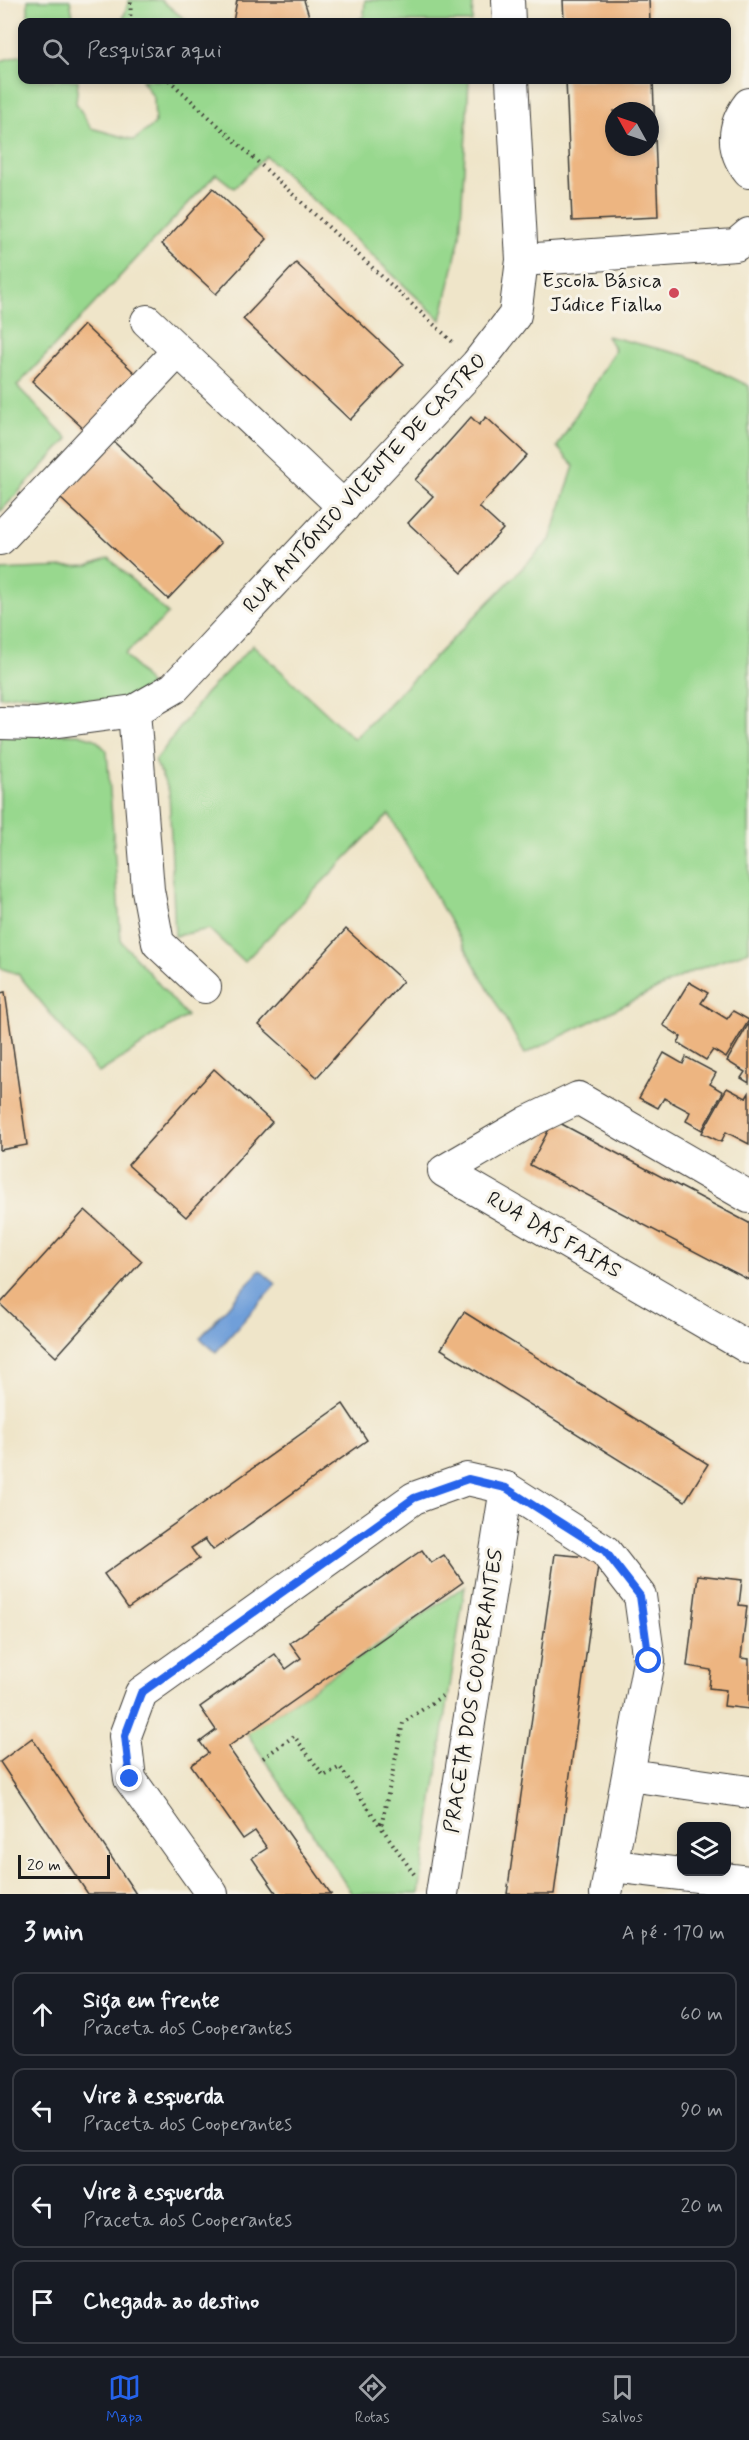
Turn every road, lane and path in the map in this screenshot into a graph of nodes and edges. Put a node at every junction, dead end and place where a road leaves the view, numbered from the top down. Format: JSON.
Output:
{"nodes":[{"id":1,"x":130,"y":0,"type":"edge"},
{"id":2,"x":508,"y":0,"type":"edge"},
{"id":3,"x":130,"y":18,"type":"edge"},
{"id":4,"x":509,"y":18,"type":"edge"},
{"id":5,"x":173,"y":84,"type":"edge"},
{"id":6,"x":512,"y":84,"type":"edge"},
{"id":7,"x":749,"y":104,"type":"edge"},
{"id":8,"x":749,"y":172,"type":"edge"},
{"id":9,"x":749,"y":234,"type":"edge"},
{"id":10,"x":522,"y":260,"type":"junction"},
{"id":11,"x":147,"y":321,"type":"dead end"},
{"id":12,"x":178,"y":351,"type":"junction"},
{"id":13,"x":477,"y":364,"type":"junction"},
{"id":14,"x":344,"y":507,"type":"junction"},
{"id":15,"x":0,"y":538,"type":"edge"},
{"id":16,"x":134,"y":711,"type":"junction"},
{"id":17,"x":0,"y":723,"type":"edge"},
{"id":18,"x":205,"y":987,"type":"dead end"},
{"id":19,"x":749,"y":1197,"type":"edge"},
{"id":20,"x":749,"y":1348,"type":"edge"},
{"id":21,"x":506,"y":1488,"type":"junction"},
{"id":22,"x":477,"y":1671,"type":"junction"},
{"id":23,"x":263,"y":1758,"type":"dead end"},
{"id":24,"x":629,"y":1776,"type":"junction"},
{"id":25,"x":749,"y":1792,"type":"edge"},
{"id":26,"x":381,"y":1827,"type":"junction"},
{"id":27,"x":609,"y":1880,"type":"edge"},
{"id":28,"x":749,"y":1882,"type":"edge"},
{"id":29,"x":431,"y":1887,"type":"edge"},
{"id":30,"x":212,"y":1894,"type":"edge"}],
"edges":[{"from":1,"to":3,"type":"path"},
{"from":2,"to":4,"type":"street"},
{"from":5,"to":13,"type":"path"},
{"from":6,"to":10,"type":"street","name":"RUA ANTÓNIO VICENTE DE CASTRO"},
{"from":7,"to":8,"type":"street"},
{"from":9,"to":10,"type":"street"},
{"from":10,"to":13,"type":"street","name":"RUA ANTÓNIO VICENTE DE CASTRO"},
{"from":11,"to":12,"type":"street"},
{"from":12,"to":14,"type":"street"},
{"from":12,"to":15,"type":"street"},
{"from":13,"to":14,"type":"street","name":"RUA ANTÓNIO VICENTE DE CASTRO"},
{"from":14,"to":16,"type":"street","name":"RUA ANTÓNIO VICENTE DE CASTRO"},
{"from":16,"to":17,"type":"street","name":"RUA ANTÓNIO VICENTE DE CASTRO"},
{"from":16,"to":18,"type":"street"},
{"from":19,"to":20,"type":"street","name":"RUA DAS FAIAS"},
{"from":21,"to":22,"type":"street","name":"PRACETA DOS COOPERANTES"},
{"from":21,"to":24,"type":"street"},
{"from":21,"to":30,"type":"street"},
{"from":22,"to":26,"type":"path"},
{"from":22,"to":29,"type":"street","name":"PRACETA DOS COOPERANTES"},
{"from":23,"to":26,"type":"path"},
{"from":24,"to":25,"type":"street"},
{"from":24,"to":27,"type":"street"},
{"from":26,"to":29,"type":"path"},
{"from":27,"to":28,"type":"street"}]}
